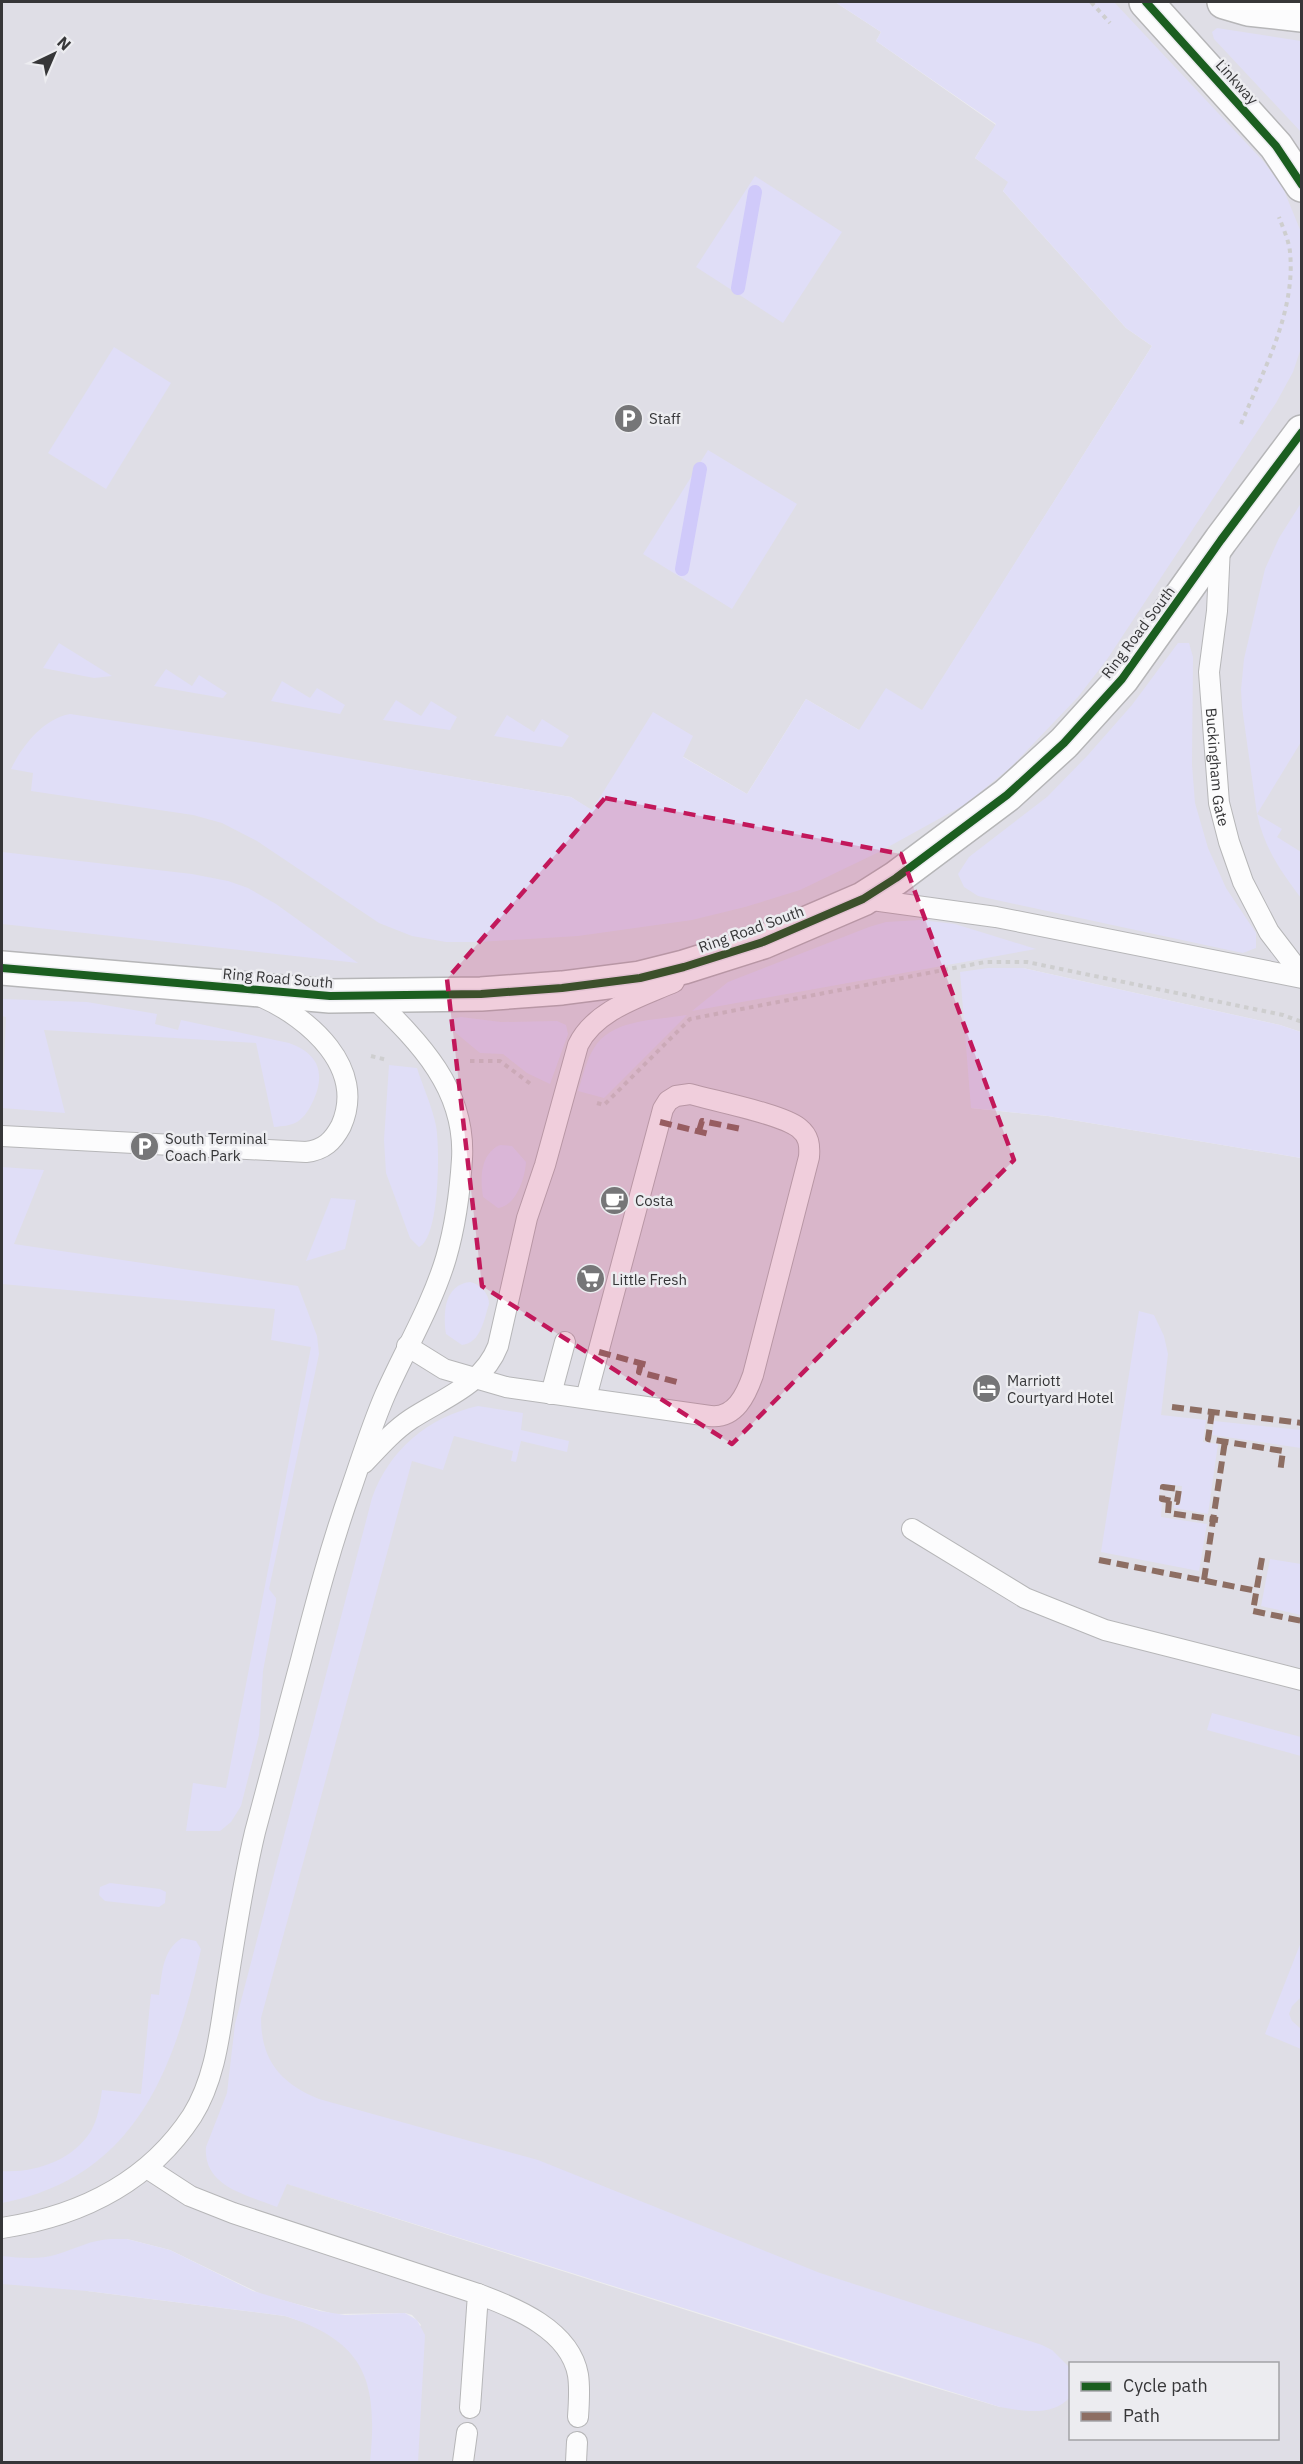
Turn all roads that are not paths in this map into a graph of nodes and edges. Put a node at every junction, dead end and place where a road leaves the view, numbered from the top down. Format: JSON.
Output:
{"nodes":[{"id":1,"x":1146,"y":2,"type":"edge"},
{"id":2,"x":1224,"y":2,"type":"edge"},
{"id":3,"x":1302,"y":15,"type":"edge"},
{"id":4,"x":1276,"y":146,"type":"junction"},
{"id":5,"x":1302,"y":170,"type":"edge"},
{"id":6,"x":1302,"y":185,"type":"edge"},
{"id":7,"x":1302,"y":432,"type":"edge"},
{"id":8,"x":1221,"y":540,"type":"junction"},
{"id":9,"x":863,"y":899,"type":"junction"},
{"id":10,"x":763,"y":942,"type":"junction"},
{"id":11,"x":2,"y":968,"type":"edge"},
{"id":12,"x":1302,"y":977,"type":"edge"},
{"id":13,"x":246,"y":989,"type":"junction"},
{"id":14,"x":373,"y":997,"type":"junction"},
{"id":15,"x":2,"y":1136,"type":"edge"},
{"id":16,"x":566,"y":1342,"type":"dead end"},
{"id":17,"x":407,"y":1346,"type":"junction"},
{"id":18,"x":474,"y":1379,"type":"junction"},
{"id":19,"x":551,"y":1394,"type":"junction"},
{"id":20,"x":586,"y":1398,"type":"junction"},
{"id":21,"x":358,"y":1469,"type":"junction"},
{"id":22,"x":912,"y":1529,"type":"dead end"},
{"id":23,"x":1302,"y":1680,"type":"edge"},
{"id":24,"x":147,"y":2168,"type":"junction"},
{"id":25,"x":2,"y":2228,"type":"edge"},
{"id":26,"x":478,"y":2294,"type":"junction"},
{"id":27,"x":470,"y":2408,"type":"dead end"},
{"id":28,"x":578,"y":2416,"type":"dead end"},
{"id":29,"x":467,"y":2433,"type":"dead end"},
{"id":30,"x":578,"y":2442,"type":"dead end"},
{"id":31,"x":463,"y":2463,"type":"edge"},
{"id":32,"x":576,"y":2463,"type":"edge"}],
"edges":[{"from":1,"to":4,"type":"street","name":"Linkway"},
{"from":2,"to":3,"type":"street"},
{"from":4,"to":5,"type":"lane"},
{"from":4,"to":6,"type":"street","name":"Linkway"},
{"from":7,"to":8,"type":"street","name":"Ring Road South"},
{"from":8,"to":9,"type":"street","name":"Ring Road South"},
{"from":8,"to":12,"type":"lane","name":"Buckingham Gate"},
{"from":9,"to":10,"type":"street","name":"Ring Road South"},
{"from":9,"to":12,"type":"lane","name":"Buckingham Gate"},
{"from":10,"to":14,"type":"street","name":"Ring Road South"},
{"from":10,"to":18,"type":"lane"},
{"from":11,"to":13,"type":"street","name":"Ring Road South"},
{"from":13,"to":14,"type":"street","name":"Ring Road South"},
{"from":13,"to":15,"type":"lane"},
{"from":14,"to":17,"type":"lane"},
{"from":16,"to":19,"type":"lane"},
{"from":17,"to":18,"type":"lane"},
{"from":17,"to":21,"type":"lane"},
{"from":18,"to":19,"type":"lane"},
{"from":18,"to":21,"type":"lane"},
{"from":19,"to":20,"type":"lane"},
{"from":20,"to":20,"type":"lane"},
{"from":21,"to":24,"type":"lane"},
{"from":22,"to":23,"type":"lane"},
{"from":24,"to":25,"type":"lane"},
{"from":24,"to":26,"type":"lane"},
{"from":26,"to":27,"type":"lane"},
{"from":26,"to":28,"type":"lane"},
{"from":29,"to":31,"type":"lane"},
{"from":30,"to":32,"type":"lane"}]}
